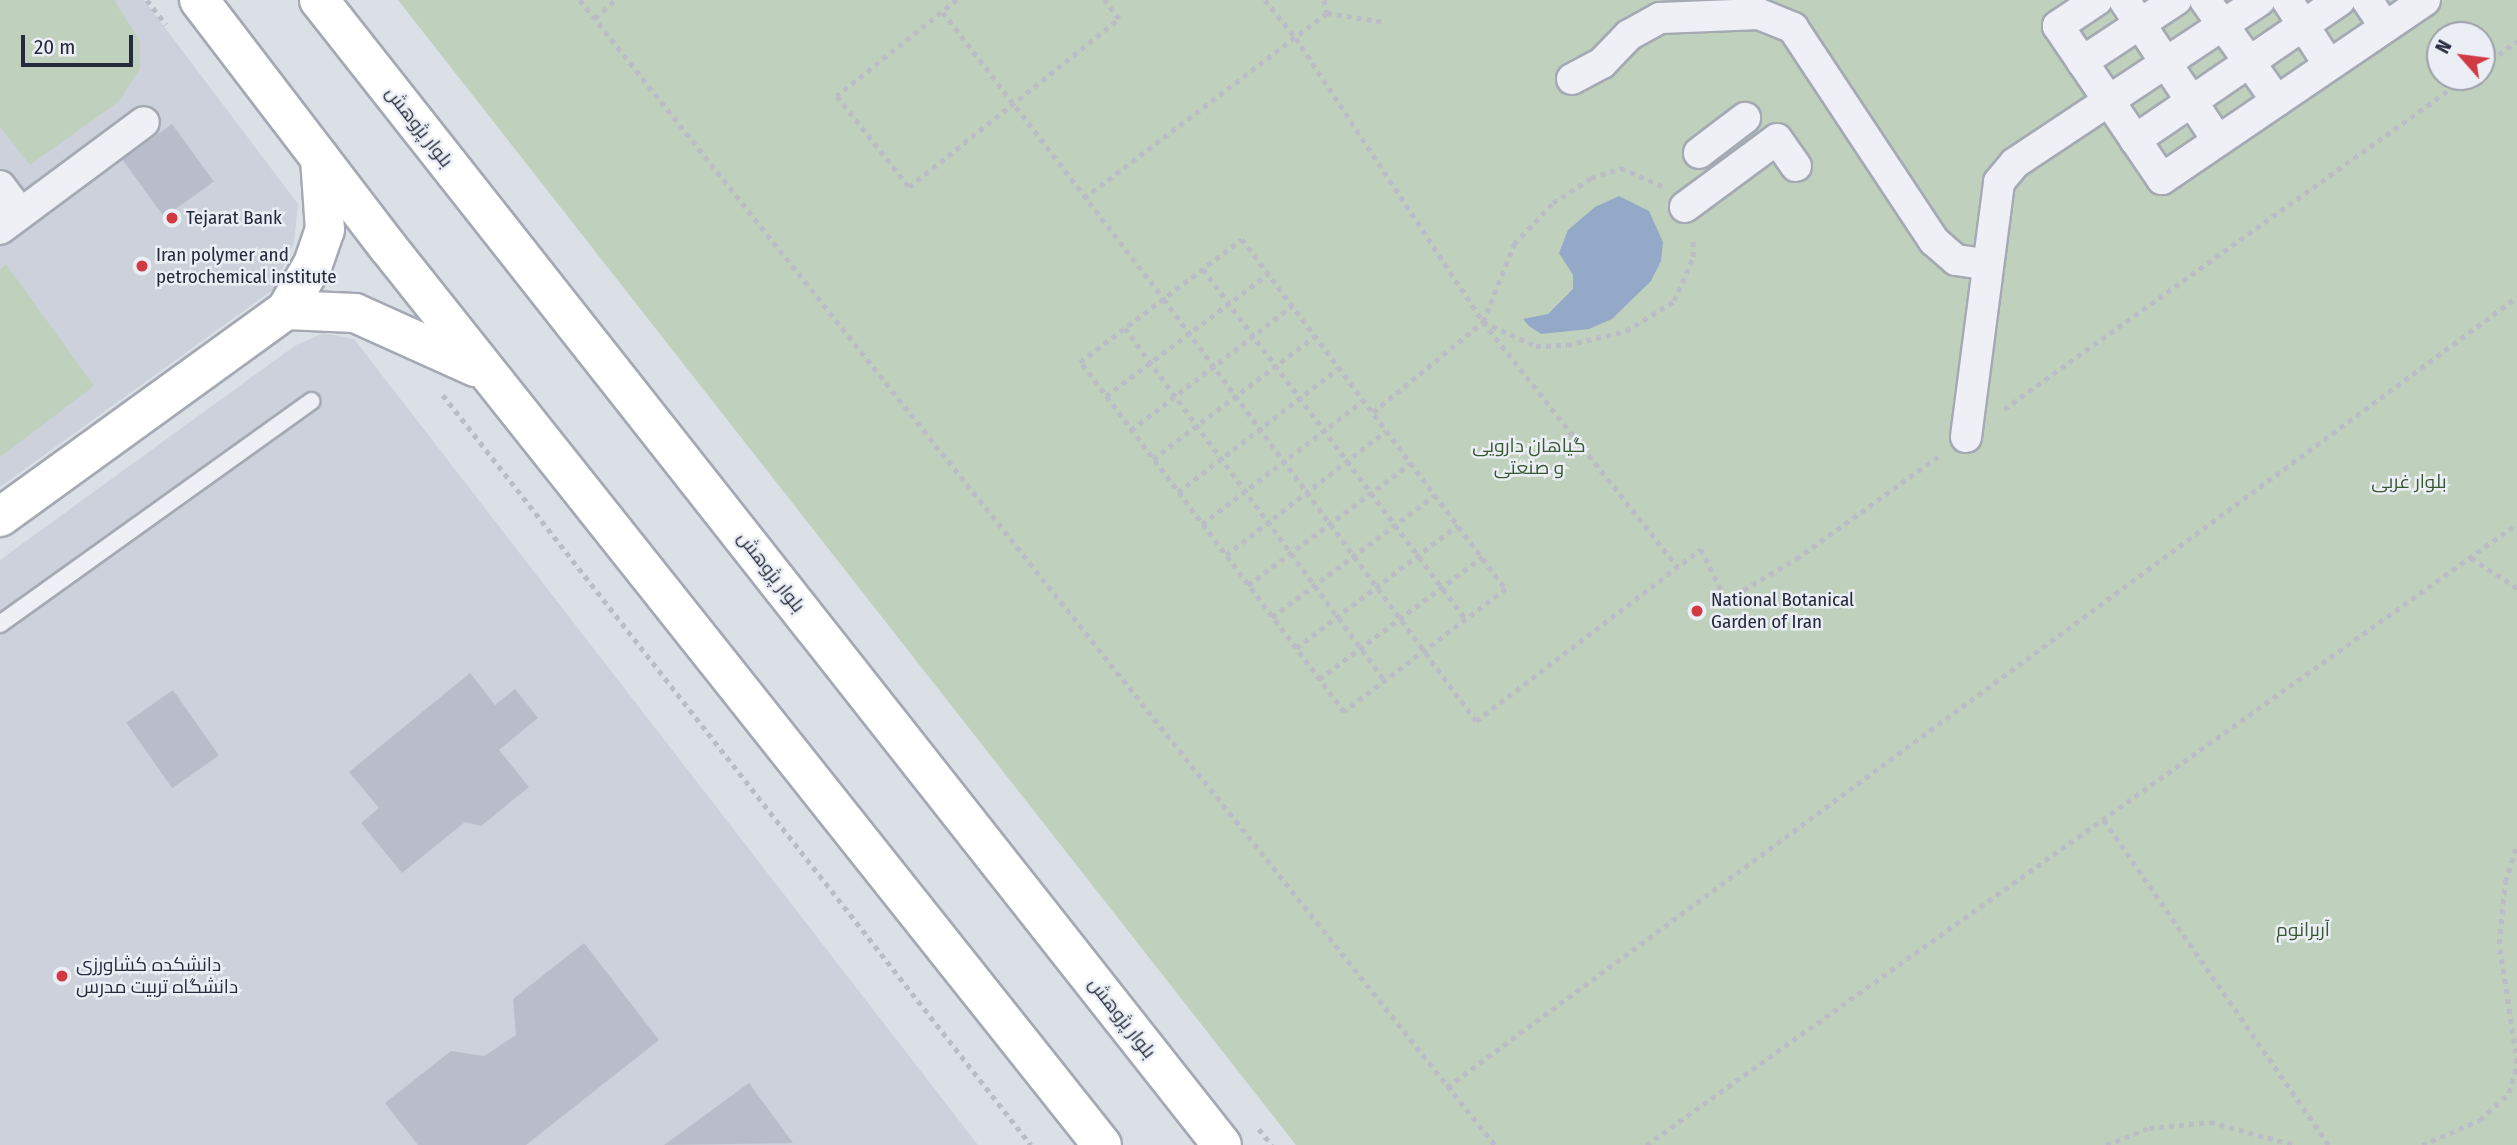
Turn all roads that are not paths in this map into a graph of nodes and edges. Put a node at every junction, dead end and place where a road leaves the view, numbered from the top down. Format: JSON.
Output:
{"nodes":[{"id":1,"x":200,"y":0,"type":"edge"},
{"id":2,"x":319,"y":0,"type":"edge"},
{"id":3,"x":2097,"y":0,"type":"edge"},
{"id":4,"x":2176,"y":0,"type":"edge"},
{"id":5,"x":2205,"y":0,"type":"edge"},
{"id":6,"x":2260,"y":0,"type":"edge"},
{"id":7,"x":2287,"y":0,"type":"edge"},
{"id":8,"x":2340,"y":0,"type":"edge"},
{"id":9,"x":2368,"y":0,"type":"edge"},
{"id":10,"x":2425,"y":0,"type":"edge"},
{"id":11,"x":1768,"y":7,"type":"edge"},
{"id":12,"x":2132,"y":12,"type":"edge"},
{"id":13,"x":2223,"y":24,"type":"junction"},
{"id":14,"x":2303,"y":25,"type":"junction"},
{"id":15,"x":2385,"y":27,"type":"junction"},
{"id":16,"x":2082,"y":62,"type":"junction"},
{"id":17,"x":2165,"y":62,"type":"junction"},
{"id":18,"x":2249,"y":62,"type":"junction"},
{"id":19,"x":2329,"y":65,"type":"junction"},
{"id":20,"x":1572,"y":79,"type":"dead end"},
{"id":21,"x":2108,"y":100,"type":"junction"},
{"id":22,"x":2192,"y":100,"type":"junction"},
{"id":23,"x":2277,"y":101,"type":"junction"},
{"id":24,"x":144,"y":122,"type":"dead end"},
{"id":25,"x":2135,"y":139,"type":"junction"},
{"id":26,"x":2218,"y":141,"type":"junction"},
{"id":27,"x":1699,"y":153,"type":"dead end"},
{"id":28,"x":320,"y":158,"type":"junction"},
{"id":29,"x":1743,"y":164,"type":"junction"},
{"id":30,"x":1797,"y":166,"type":"dead end"},
{"id":31,"x":0,"y":186,"type":"edge"},
{"id":32,"x":1685,"y":207,"type":"road end"},
{"id":33,"x":10,"y":221,"type":"edge"},
{"id":34,"x":1985,"y":264,"type":"junction"},
{"id":35,"x":286,"y":310,"type":"junction"},
{"id":36,"x":489,"y":374,"type":"junction"},
{"id":37,"x":311,"y":401,"type":"dead end"},
{"id":38,"x":1966,"y":437,"type":"dead end"},
{"id":39,"x":0,"y":517,"type":"edge"},
{"id":40,"x":0,"y":624,"type":"edge"},
{"id":41,"x":1102,"y":1145,"type":"edge"},
{"id":42,"x":1222,"y":1145,"type":"edge"}],
"edges":[{"from":1,"to":28,"type":"street"},
{"from":2,"to":42,"type":"street","name":"بلوار پژوهش"},
{"from":3,"to":16,"type":"street"},
{"from":4,"to":12,"type":"street"},
{"from":5,"to":13,"type":"street"},
{"from":6,"to":13,"type":"street"},
{"from":7,"to":14,"type":"street"},
{"from":8,"to":14,"type":"street"},
{"from":9,"to":15,"type":"street"},
{"from":10,"to":15,"type":"street"},
{"from":11,"to":20,"type":"street"},
{"from":11,"to":34,"type":"street"},
{"from":12,"to":16,"type":"street"},
{"from":12,"to":17,"type":"street"},
{"from":13,"to":17,"type":"street"},
{"from":13,"to":18,"type":"street"},
{"from":14,"to":18,"type":"street"},
{"from":14,"to":19,"type":"street"},
{"from":15,"to":19,"type":"street"},
{"from":16,"to":21,"type":"street"},
{"from":17,"to":21,"type":"street"},
{"from":17,"to":22,"type":"street"},
{"from":18,"to":22,"type":"street"},
{"from":18,"to":23,"type":"street"},
{"from":19,"to":23,"type":"street"},
{"from":21,"to":25,"type":"street"},
{"from":21,"to":34,"type":"street"},
{"from":22,"to":25,"type":"street"},
{"from":22,"to":26,"type":"street"},
{"from":23,"to":26,"type":"street"},
{"from":24,"to":33,"type":"street"},
{"from":25,"to":26,"type":"street"},
{"from":27,"to":29,"type":"street"},
{"from":28,"to":35,"type":"street"},
{"from":28,"to":36,"type":"street"},
{"from":29,"to":30,"type":"street"},
{"from":29,"to":32,"type":"street"},
{"from":31,"to":33,"type":"street"},
{"from":34,"to":38,"type":"street"},
{"from":35,"to":36,"type":"street"},
{"from":35,"to":39,"type":"street"},
{"from":36,"to":41,"type":"street"},
{"from":37,"to":40,"type":"lane"}]}
